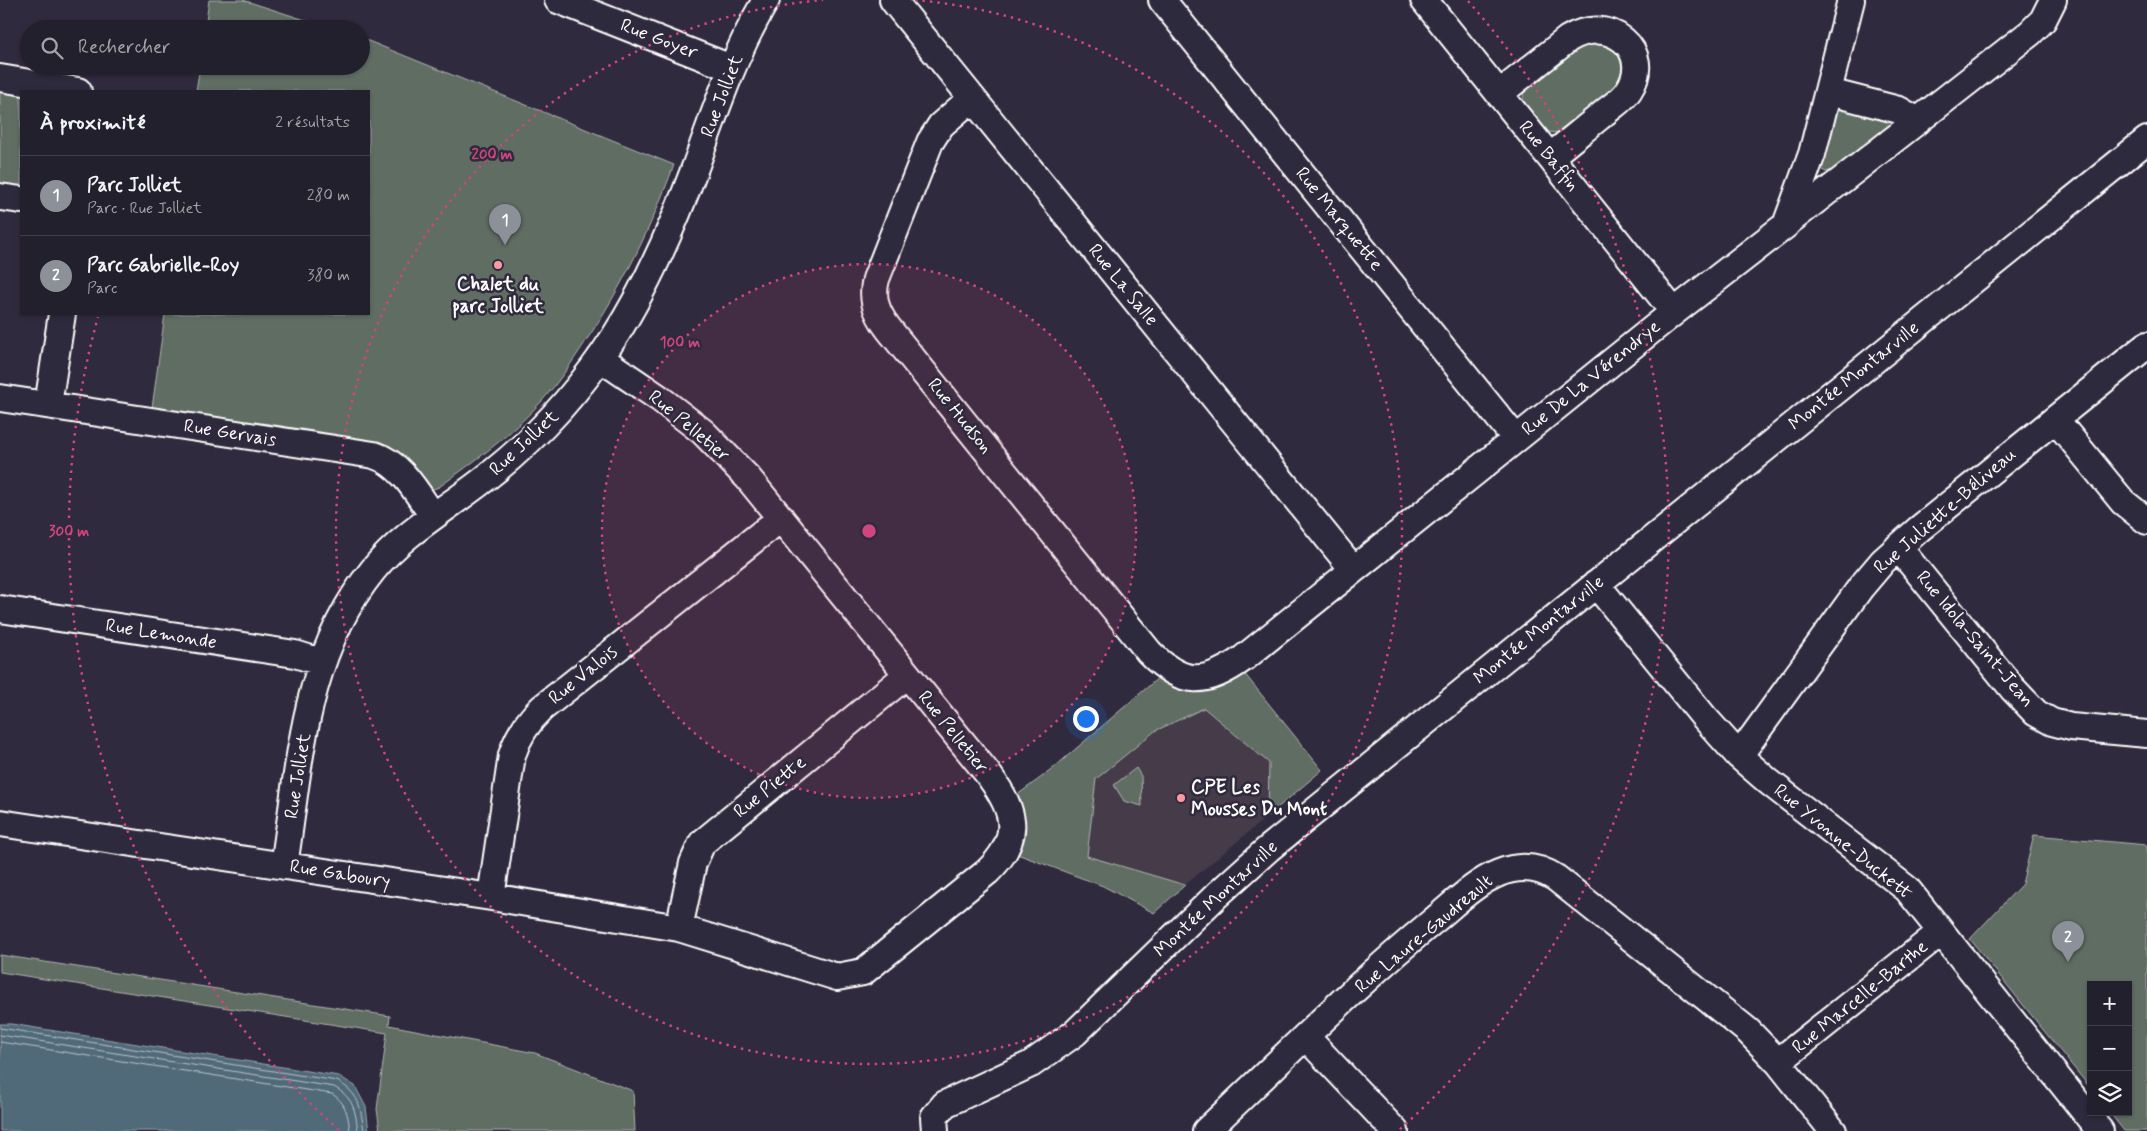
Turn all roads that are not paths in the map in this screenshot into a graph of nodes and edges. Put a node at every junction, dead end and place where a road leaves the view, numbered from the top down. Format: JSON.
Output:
{"nodes":[{"id":1,"x":558,"y":0,"type":"edge"},
{"id":2,"x":766,"y":0,"type":"edge"},
{"id":3,"x":893,"y":0,"type":"edge"},
{"id":4,"x":1162,"y":0,"type":"edge"},
{"id":5,"x":1424,"y":0,"type":"edge"},
{"id":6,"x":1851,"y":0,"type":"edge"},
{"id":7,"x":2053,"y":0,"type":"edge"},
{"id":8,"x":731,"y":68,"type":"junction"},
{"id":9,"x":0,"y":78,"type":"edge"},
{"id":10,"x":72,"y":90,"type":"edge"},
{"id":11,"x":1829,"y":92,"type":"junction"},
{"id":12,"x":1500,"y":94,"type":"junction"},
{"id":13,"x":972,"y":98,"type":"junction"},
{"id":14,"x":1918,"y":121,"type":"junction"},
{"id":15,"x":2147,"y":140,"type":"edge"},
{"id":16,"x":1550,"y":157,"type":"junction"},
{"id":17,"x":0,"y":197,"type":"edge"},
{"id":18,"x":20,"y":200,"type":"edge"},
{"id":19,"x":1786,"y":225,"type":"junction"},
{"id":20,"x":1674,"y":312,"type":"junction"},
{"id":21,"x":62,"y":315,"type":"edge"},
{"id":22,"x":2147,"y":345,"type":"edge"},
{"id":23,"x":600,"y":358,"type":"junction"},
{"id":24,"x":0,"y":398,"type":"edge"},
{"id":25,"x":48,"y":405,"type":"junction"},
{"id":26,"x":2055,"y":419,"type":"junction"},
{"id":27,"x":1516,"y":439,"type":"junction"},
{"id":28,"x":433,"y":516,"type":"junction"},
{"id":29,"x":781,"y":518,"type":"junction"},
{"id":30,"x":2147,"y":521,"type":"edge"},
{"id":31,"x":1898,"y":547,"type":"junction"},
{"id":32,"x":1354,"y":569,"type":"junction"},
{"id":33,"x":1596,"y":584,"type":"junction"},
{"id":34,"x":0,"y":610,"type":"edge"},
{"id":35,"x":321,"y":662,"type":"junction"},
{"id":36,"x":907,"y":675,"type":"junction"},
{"id":37,"x":1214,"y":676,"type":"joint"},
{"id":38,"x":2147,"y":734,"type":"edge"},
{"id":39,"x":1739,"y":756,"type":"junction"},
{"id":40,"x":0,"y":823,"type":"edge"},
{"id":41,"x":284,"y":866,"type":"junction"},
{"id":42,"x":491,"y":897,"type":"junction"},
{"id":43,"x":679,"y":928,"type":"junction"},
{"id":44,"x":1941,"y":932,"type":"junction"},
{"id":45,"x":1306,"y":1037,"type":"junction"},
{"id":46,"x":1778,"y":1062,"type":"junction"},
{"id":47,"x":934,"y":1124,"type":"edge"},
{"id":48,"x":1206,"y":1131,"type":"edge"},
{"id":49,"x":1396,"y":1131,"type":"edge"},
{"id":50,"x":1833,"y":1131,"type":"edge"},
{"id":51,"x":2100,"y":1131,"type":"edge"}],
"edges":[{"from":1,"to":8,"type":"street","name":"Rue Goyer"},
{"from":2,"to":8,"type":"street","name":"Rue Jolliet"},
{"from":3,"to":13,"type":"street","name":"Rue La Salle"},
{"from":4,"to":27,"type":"street","name":"Rue Marquette"},
{"from":5,"to":12,"type":"street","name":"Rue Baffin"},
{"from":6,"to":11,"type":"street"},
{"from":7,"to":14,"type":"street","name":"Rue De La Vérendrye"},
{"from":8,"to":23,"type":"street","name":"Rue Jolliet"},
{"from":9,"to":10,"type":"street"},
{"from":11,"to":14,"type":"street"},
{"from":11,"to":19,"type":"street"},
{"from":12,"to":16,"type":"street","name":"Rue Baffin"},
{"from":12,"to":16,"type":"street"},
{"from":13,"to":32,"type":"street","name":"Rue La Salle"},
{"from":13,"to":37,"type":"street","name":"Rue Hudson"},
{"from":14,"to":19,"type":"street","name":"Rue De La Vérendrye"},
{"from":15,"to":33,"type":"street","name":"Montée Montarville"},
{"from":16,"to":20,"type":"street","name":"Rue Baffin"},
{"from":17,"to":18,"type":"street"},
{"from":19,"to":20,"type":"street","name":"Rue De La Vérendrye"},
{"from":20,"to":27,"type":"street","name":"Rue De La Vérendrye"},
{"from":21,"to":25,"type":"street"},
{"from":22,"to":26,"type":"street","name":"Rue Juliette-Béliveau"},
{"from":23,"to":28,"type":"street","name":"Rue Jolliet"},
{"from":23,"to":29,"type":"street","name":"Rue Pelletier"},
{"from":24,"to":25,"type":"street","name":"Rue Gervais"},
{"from":25,"to":28,"type":"street","name":"Rue Gervais"},
{"from":26,"to":30,"type":"street"},
{"from":26,"to":31,"type":"street","name":"Rue Juliette-Béliveau"},
{"from":27,"to":32,"type":"street","name":"Rue De La Vérendrye"},
{"from":28,"to":35,"type":"street","name":"Rue Jolliet"},
{"from":29,"to":36,"type":"street","name":"Rue Pelletier"},
{"from":29,"to":42,"type":"street","name":"Rue Valois"},
{"from":31,"to":38,"type":"street","name":"Rue Idola-Saint-Jean"},
{"from":31,"to":39,"type":"street","name":"Rue Juliette-Béliveau"},
{"from":32,"to":37,"type":"street","name":"Rue De La Vérendrye"},
{"from":33,"to":39,"type":"street","name":"Rue Yvonne-Duckett"},
{"from":33,"to":47,"type":"street","name":"Montée Montarville"},
{"from":34,"to":35,"type":"street","name":"Rue Lemonde"},
{"from":35,"to":41,"type":"street","name":"Rue Jolliet"},
{"from":36,"to":43,"type":"street","name":"Rue Piette"},
{"from":36,"to":43,"type":"street","name":"Rue Pelletier"},
{"from":39,"to":44,"type":"street","name":"Rue Yvonne-Duckett"},
{"from":40,"to":41,"type":"street","name":"Rue Gaboury"},
{"from":41,"to":42,"type":"street","name":"Rue Gaboury"},
{"from":42,"to":43,"type":"street","name":"Rue Gaboury"},
{"from":44,"to":46,"type":"street","name":"Rue Marcelle-Barthe"},
{"from":44,"to":51,"type":"street","name":"Rue Yvonne-Duckett"},
{"from":45,"to":46,"type":"street","name":"Rue Laure-Gaudreault"},
{"from":45,"to":48,"type":"street","name":"Rue Laure-Gaudreault"},
{"from":45,"to":49,"type":"street"},
{"from":46,"to":50,"type":"street","name":"Rue Laure-Gaudreault"}]}
